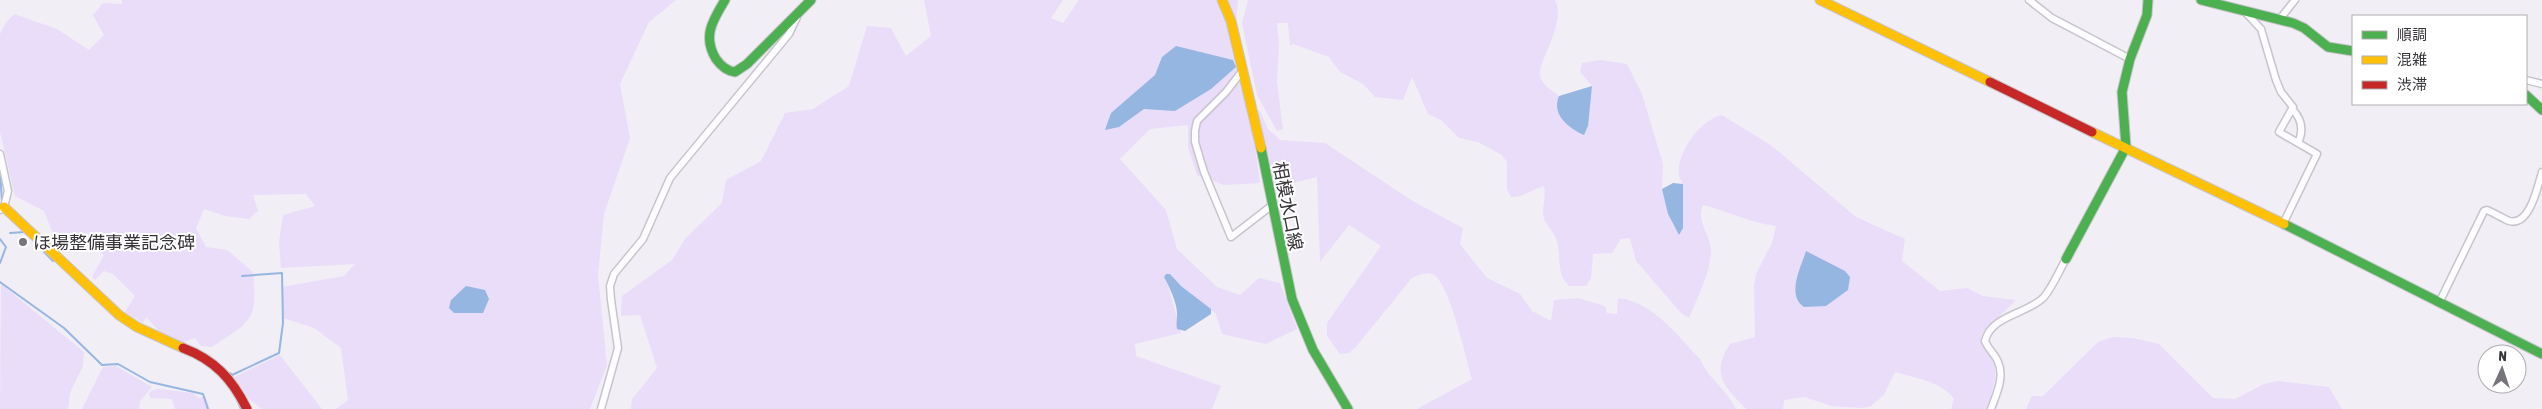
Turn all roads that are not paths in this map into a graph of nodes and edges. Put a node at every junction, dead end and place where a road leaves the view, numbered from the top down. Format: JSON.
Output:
{"nodes":[{"id":1,"x":726,"y":0,"type":"edge"},
{"id":2,"x":811,"y":0,"type":"edge"},
{"id":3,"x":1222,"y":0,"type":"edge"},
{"id":4,"x":1820,"y":0,"type":"edge"},
{"id":5,"x":2029,"y":0,"type":"edge"},
{"id":6,"x":2148,"y":0,"type":"edge"},
{"id":7,"x":2201,"y":0,"type":"edge"},
{"id":8,"x":2296,"y":0,"type":"edge"},
{"id":9,"x":2246,"y":13,"type":"junction"},
{"id":10,"x":797,"y":16,"type":"junction"},
{"id":11,"x":2279,"y":20,"type":"junction"},
{"id":12,"x":2352,"y":52,"type":"edge"},
{"id":13,"x":2130,"y":59,"type":"junction"},
{"id":14,"x":1243,"y":70,"type":"junction"},
{"id":15,"x":2527,"y":80,"type":"edge"},
{"id":16,"x":2542,"y":84,"type":"edge"},
{"id":17,"x":2527,"y":96,"type":"edge"},
{"id":18,"x":2292,"y":108,"type":"junction"},
{"id":19,"x":2542,"y":110,"type":"edge"},
{"id":20,"x":2298,"y":143,"type":"junction"},
{"id":21,"x":2126,"y":148,"type":"junction"},
{"id":22,"x":0,"y":154,"type":"edge"},
{"id":23,"x":2542,"y":172,"type":"edge"},
{"id":24,"x":3,"y":182,"type":"edge"},
{"id":25,"x":1271,"y":206,"type":"junction"},
{"id":26,"x":2,"y":208,"type":"edge"},
{"id":27,"x":2284,"y":224,"type":"junction"},
{"id":28,"x":2066,"y":259,"type":"joint"},
{"id":29,"x":2440,"y":303,"type":"junction"},
{"id":30,"x":2542,"y":354,"type":"edge"},
{"id":31,"x":247,"y":409,"type":"edge"},
{"id":32,"x":601,"y":409,"type":"edge"},
{"id":33,"x":1348,"y":409,"type":"edge"},
{"id":34,"x":1991,"y":409,"type":"edge"}],
"edges":[{"from":1,"to":10,"type":"street"},
{"from":2,"to":10,"type":"street"},
{"from":3,"to":14,"type":"street","name":"相模水口線"},
{"from":4,"to":21,"type":"street"},
{"from":5,"to":13,"type":"street"},
{"from":6,"to":13,"type":"street"},
{"from":7,"to":9,"type":"street"},
{"from":8,"to":11,"type":"street"},
{"from":9,"to":11,"type":"street"},
{"from":9,"to":18,"type":"street"},
{"from":10,"to":32,"type":"street"},
{"from":11,"to":12,"type":"street"},
{"from":13,"to":21,"type":"street"},
{"from":14,"to":25,"type":"street","name":"相模水口線"},
{"from":14,"to":25,"type":"street"},
{"from":15,"to":16,"type":"street"},
{"from":17,"to":19,"type":"street"},
{"from":18,"to":20,"type":"street"},
{"from":18,"to":20,"type":"street"},
{"from":20,"to":27,"type":"street"},
{"from":21,"to":27,"type":"street"},
{"from":21,"to":28,"type":"street"},
{"from":22,"to":24,"type":"street"},
{"from":23,"to":29,"type":"street"},
{"from":24,"to":26,"type":"street"},
{"from":25,"to":33,"type":"street","name":"相模水口線"},
{"from":26,"to":31,"type":"street"},
{"from":27,"to":29,"type":"street"},
{"from":28,"to":34,"type":"street"},
{"from":29,"to":30,"type":"street"}]}
